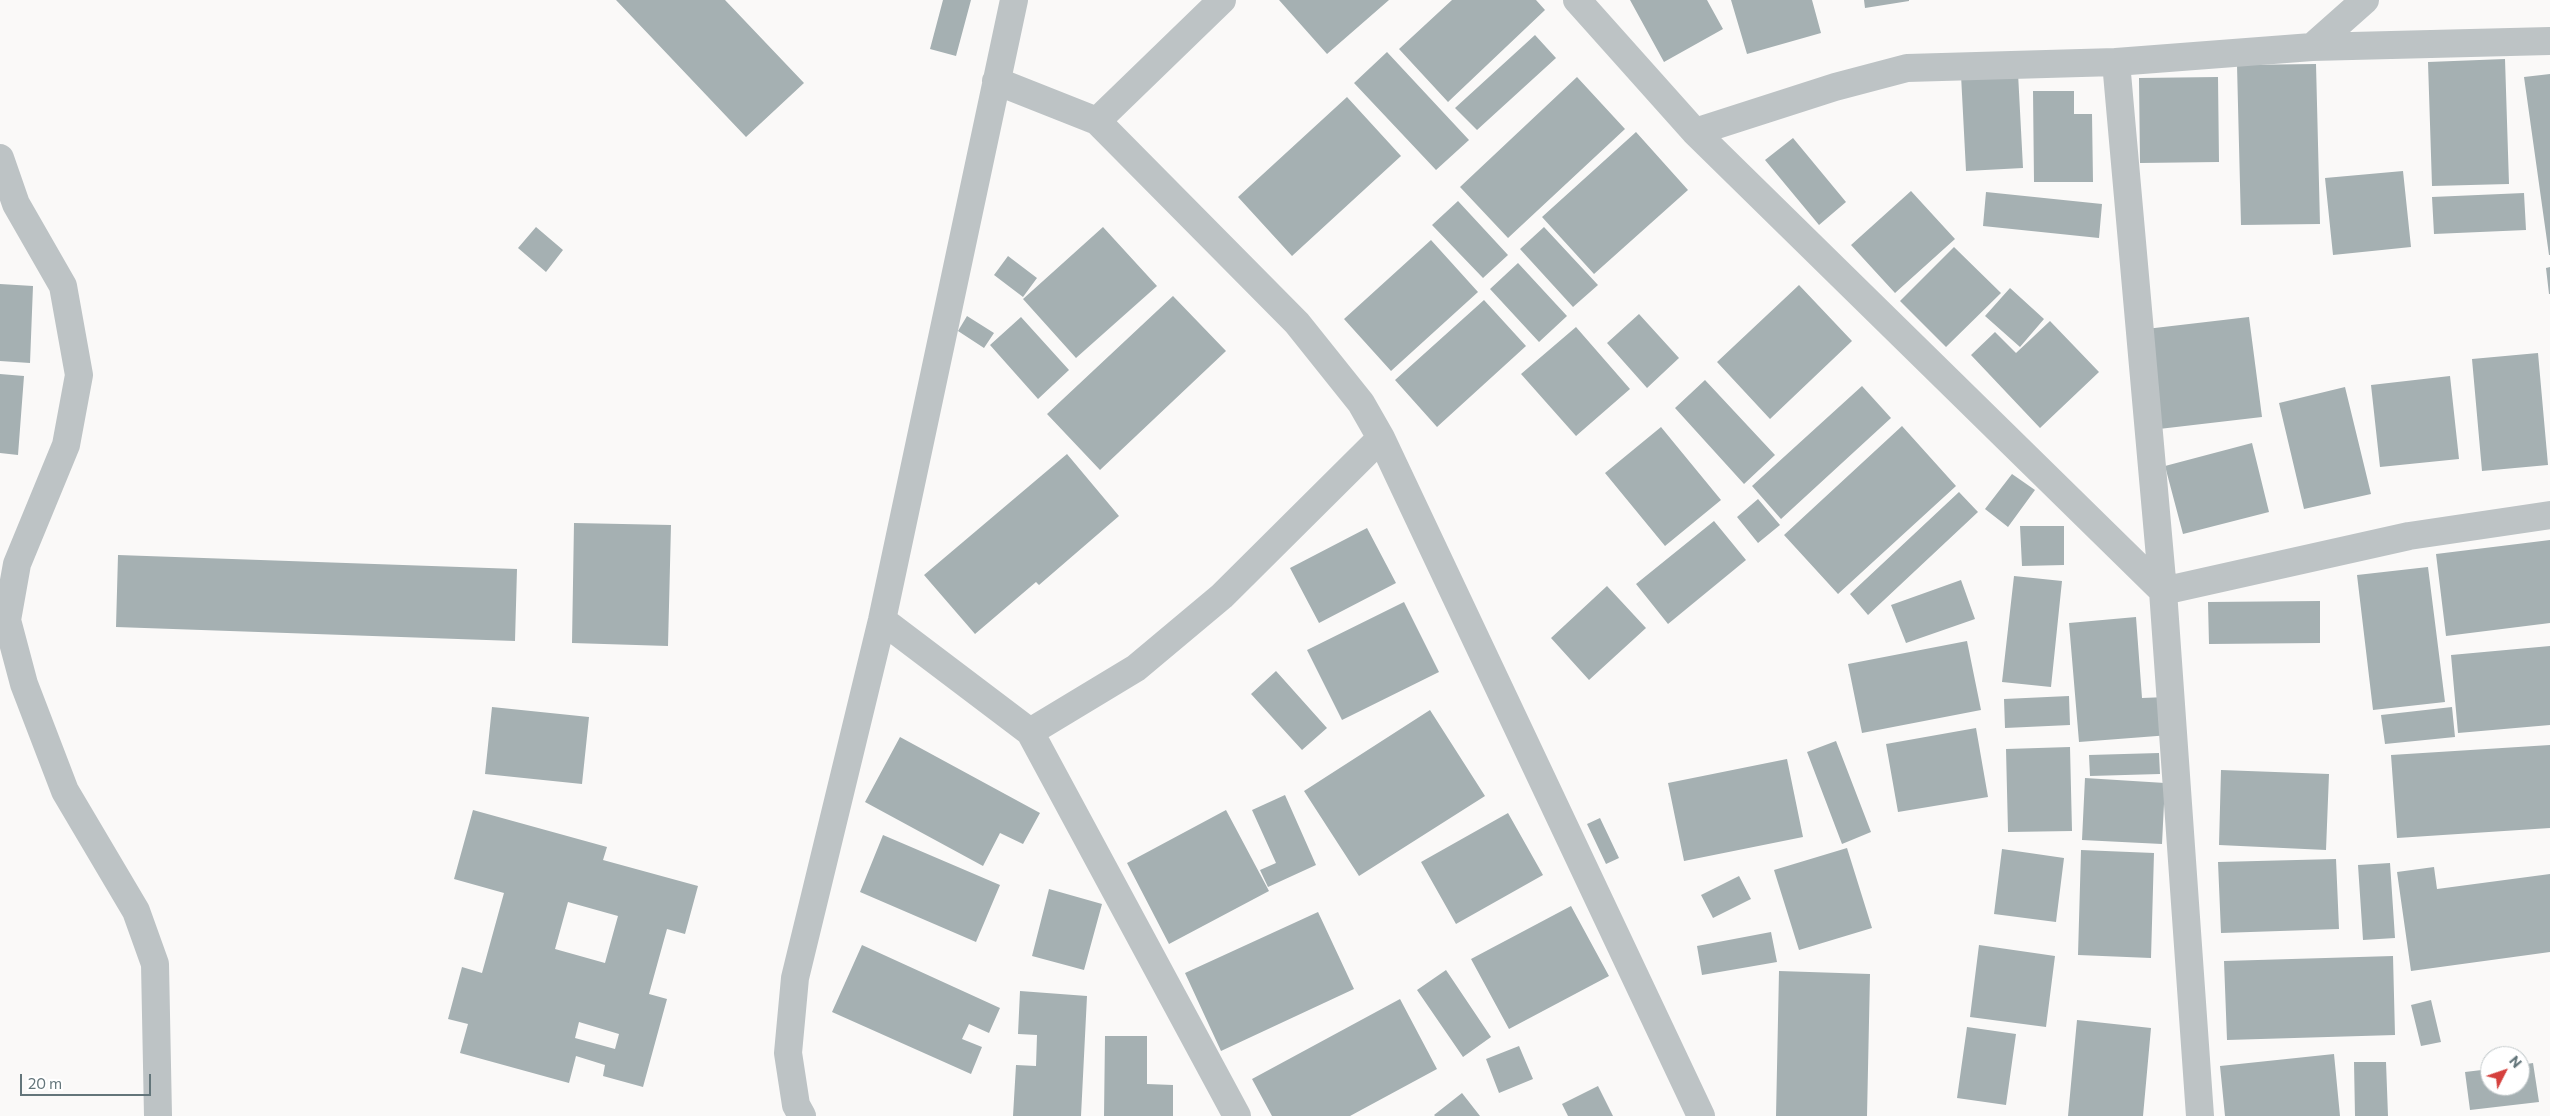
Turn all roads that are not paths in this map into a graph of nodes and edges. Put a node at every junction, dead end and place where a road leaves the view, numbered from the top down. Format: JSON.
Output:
{"nodes":[{"id":1,"x":1014,"y":0,"type":"edge"},
{"id":2,"x":1222,"y":0,"type":"edge"},
{"id":3,"x":1577,"y":0,"type":"edge"},
{"id":4,"x":2364,"y":0,"type":"edge"},
{"id":5,"x":2550,"y":41,"type":"edge"},
{"id":6,"x":2312,"y":47,"type":"junction"},
{"id":7,"x":2116,"y":62,"type":"junction"},
{"id":8,"x":996,"y":82,"type":"junction"},
{"id":9,"x":1097,"y":121,"type":"junction"},
{"id":10,"x":1695,"y":132,"type":"junction"},
{"id":11,"x":0,"y":158,"type":"edge"},
{"id":12,"x":1381,"y":438,"type":"junction"},
{"id":13,"x":2550,"y":515,"type":"edge"},
{"id":14,"x":2163,"y":591,"type":"junction"},
{"id":15,"x":882,"y":620,"type":"junction"},
{"id":16,"x":1030,"y":732,"type":"junction"},
{"id":17,"x":158,"y":1116,"type":"edge"},
{"id":18,"x":802,"y":1116,"type":"edge"},
{"id":19,"x":1237,"y":1116,"type":"edge"},
{"id":20,"x":1700,"y":1116,"type":"edge"},
{"id":21,"x":2200,"y":1116,"type":"edge"}],
"edges":[{"from":1,"to":8,"type":"street"},
{"from":2,"to":9,"type":"street"},
{"from":3,"to":10,"type":"street"},
{"from":4,"to":6,"type":"street"},
{"from":5,"to":6,"type":"street"},
{"from":6,"to":7,"type":"street"},
{"from":7,"to":10,"type":"street"},
{"from":7,"to":14,"type":"street"},
{"from":8,"to":9,"type":"street"},
{"from":8,"to":15,"type":"street"},
{"from":9,"to":12,"type":"street"},
{"from":10,"to":14,"type":"street"},
{"from":11,"to":17,"type":"street"},
{"from":12,"to":16,"type":"street"},
{"from":12,"to":20,"type":"street"},
{"from":13,"to":14,"type":"street"},
{"from":14,"to":21,"type":"street"},
{"from":15,"to":16,"type":"street"},
{"from":15,"to":18,"type":"street"},
{"from":16,"to":19,"type":"street"}]}
